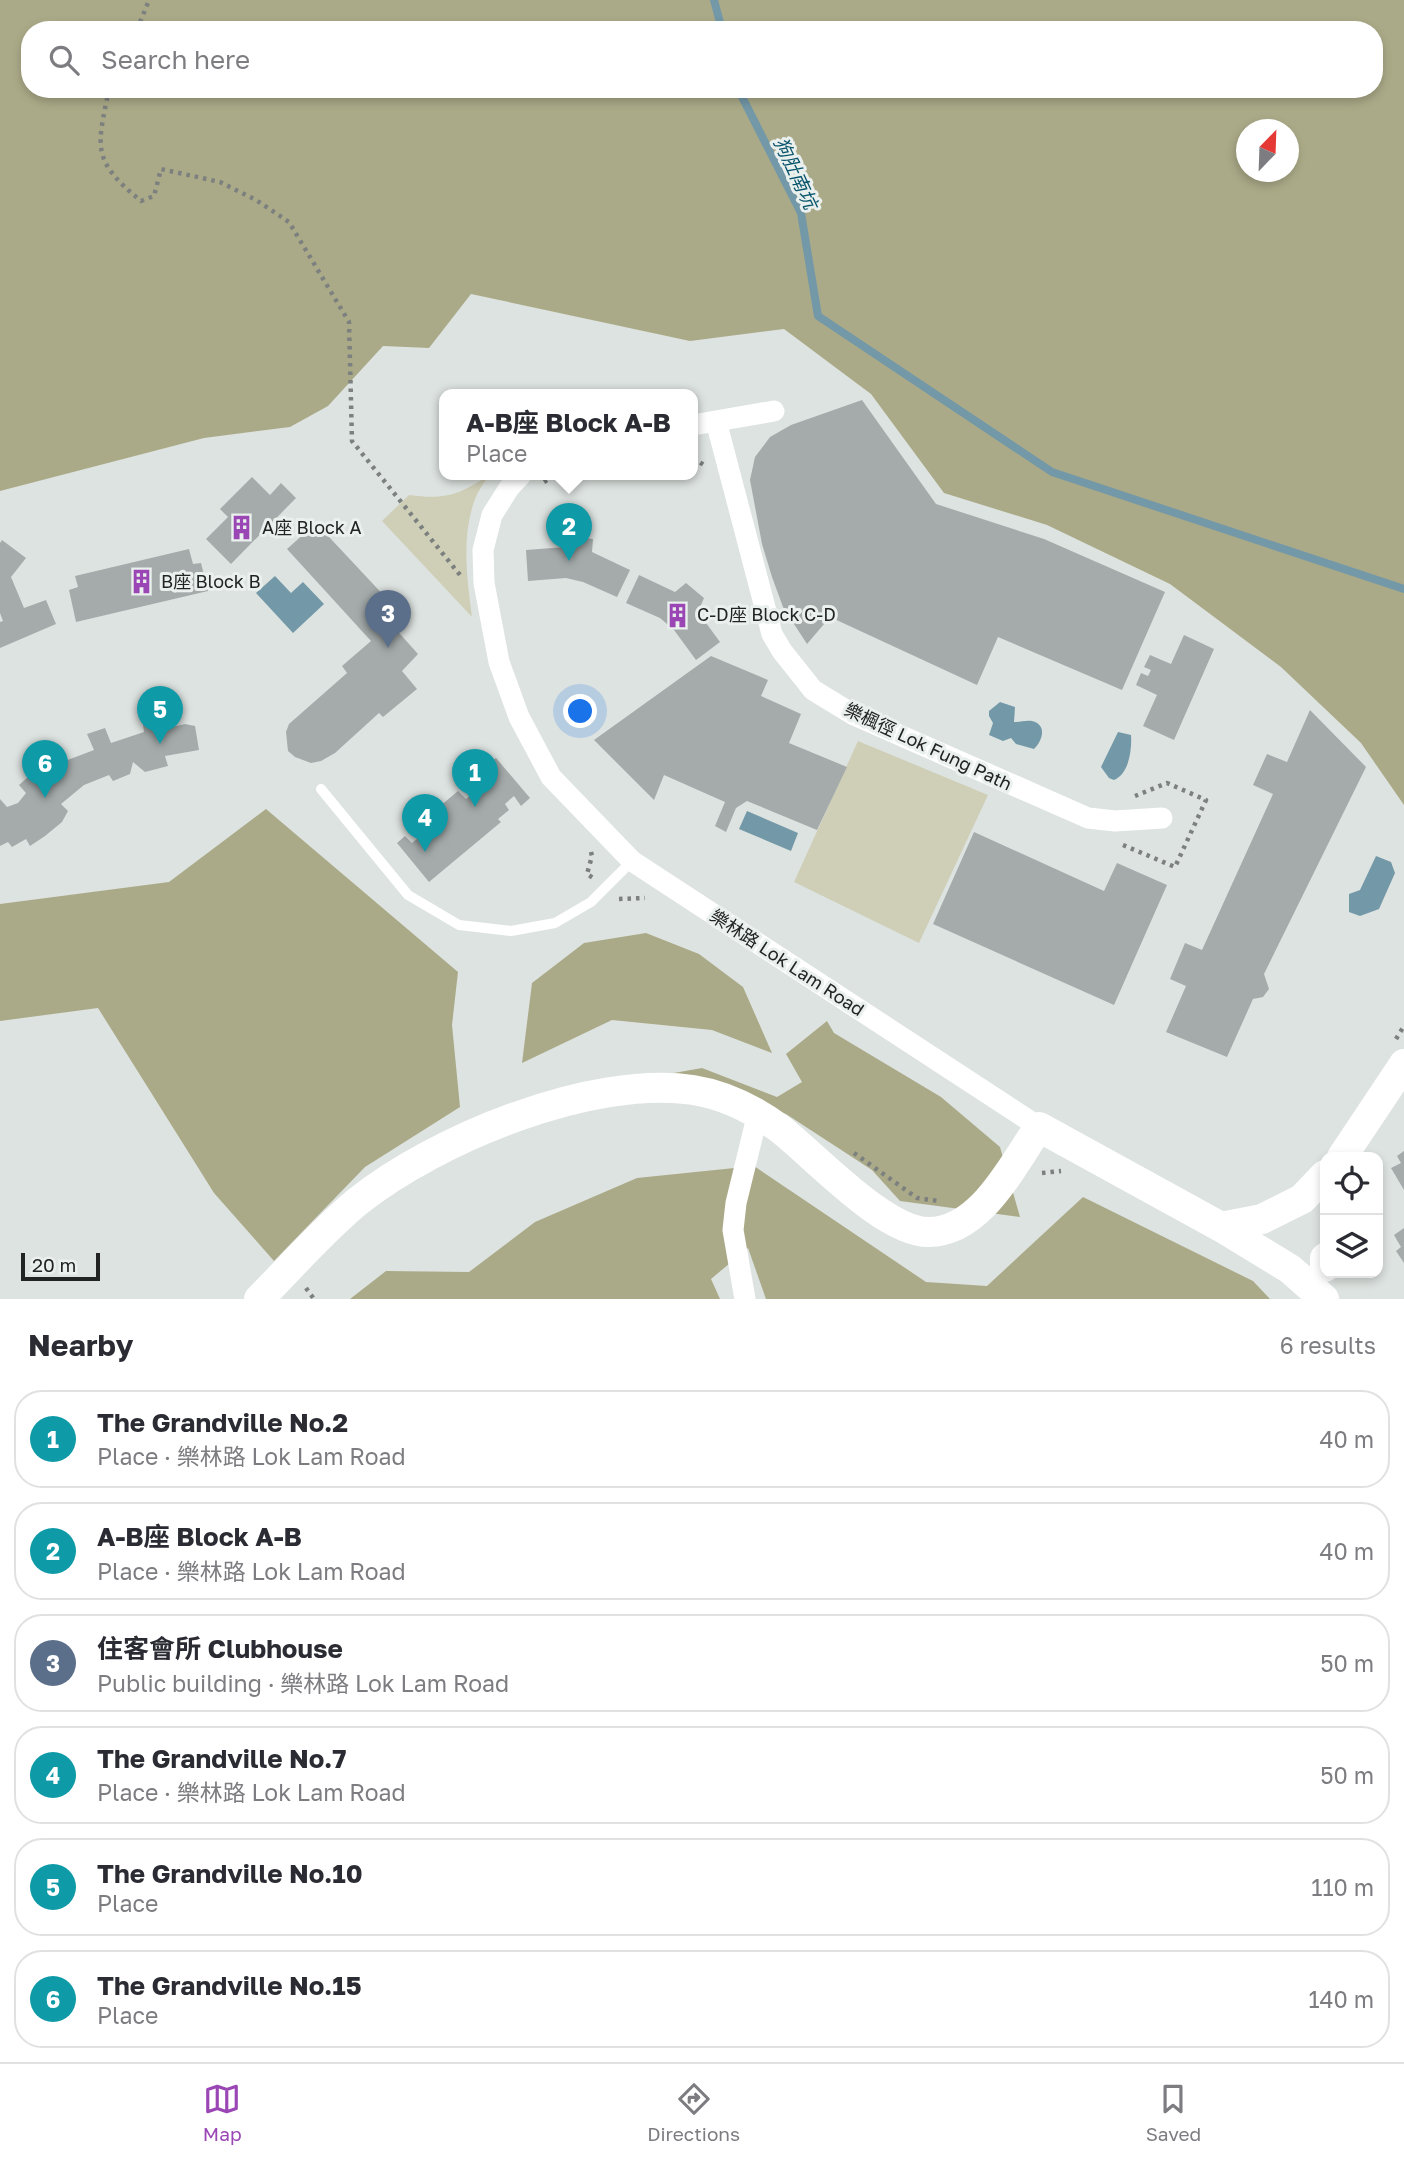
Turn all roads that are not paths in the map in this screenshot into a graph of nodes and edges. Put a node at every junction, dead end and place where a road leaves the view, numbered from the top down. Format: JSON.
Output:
{"nodes":[{"id":1,"x":774,"y":411,"type":"dead end"},
{"id":2,"x":716,"y":421,"type":"junction"},
{"id":3,"x":698,"y":424,"type":"edge"},
{"id":4,"x":530,"y":481,"type":"edge"},
{"id":5,"x":321,"y":789,"type":"dead end"},
{"id":6,"x":1162,"y":818,"type":"dead end"},
{"id":7,"x":632,"y":861,"type":"junction"},
{"id":8,"x":1402,"y":1070,"type":"edge"},
{"id":9,"x":758,"y":1113,"type":"junction"},
{"id":10,"x":1039,"y":1126,"type":"junction"},
{"id":11,"x":1345,"y":1152,"type":"edge"},
{"id":12,"x":1320,"y":1180,"type":"edge"},
{"id":13,"x":1221,"y":1227,"type":"junction"},
{"id":14,"x":1330,"y":1278,"type":"edge"},
{"id":15,"x":274,"y":1294,"type":"edge"},
{"id":16,"x":745,"y":1299,"type":"edge"},
{"id":17,"x":1324,"y":1299,"type":"edge"},
{"id":18,"x":1338,"y":1299,"type":"edge"}],
"edges":[{"from":1,"to":2,"type":"street"},
{"from":2,"to":3,"type":"street"},
{"from":2,"to":6,"type":"street","name":"樂楓徑 Lok Fung Path"},
{"from":4,"to":7,"type":"street","name":"樂林路 Lok Lam Road"},
{"from":5,"to":7,"type":"lane"},
{"from":7,"to":10,"type":"street","name":"樂林路 Lok Lam Road"},
{"from":8,"to":11,"type":"street"},
{"from":9,"to":10,"type":"street"},
{"from":9,"to":15,"type":"street"},
{"from":9,"to":16,"type":"street"},
{"from":10,"to":13,"type":"street","name":"樂林路 Lok Lam Road"},
{"from":12,"to":13,"type":"street"},
{"from":13,"to":17,"type":"street","name":"樂林路 Lok Lam Road"},
{"from":14,"to":18,"type":"street"}]}
